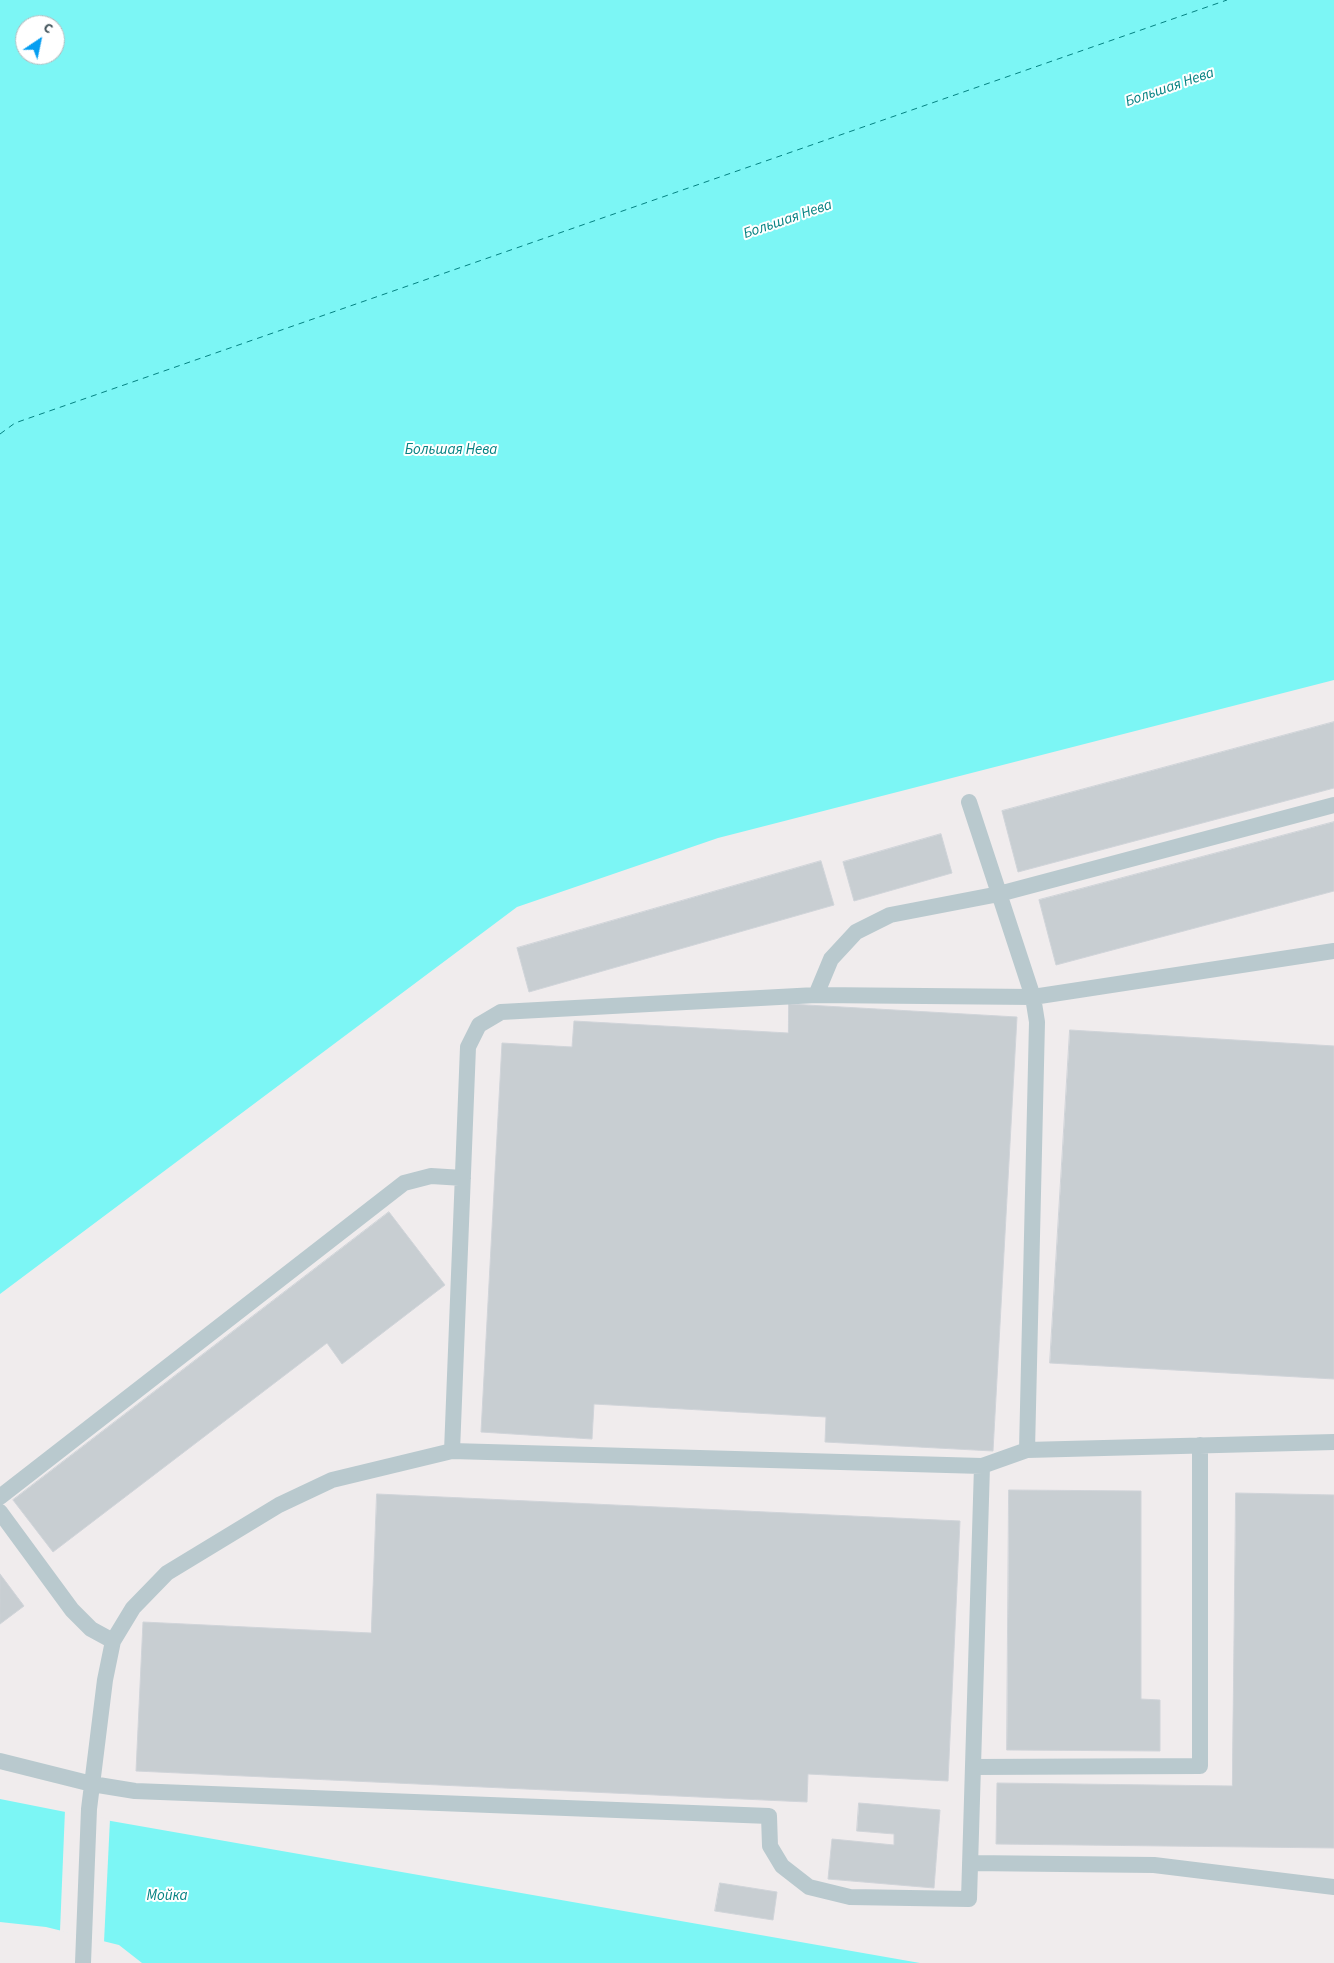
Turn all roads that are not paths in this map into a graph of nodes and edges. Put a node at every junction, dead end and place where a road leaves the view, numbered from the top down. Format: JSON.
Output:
{"nodes":[{"id":1,"x":969,"y":802,"type":"dead end"},
{"id":2,"x":1334,"y":805,"type":"edge"},
{"id":3,"x":999,"y":894,"type":"junction"},
{"id":4,"x":1334,"y":950,"type":"edge"},
{"id":5,"x":816,"y":995,"type":"junction"},
{"id":6,"x":1033,"y":997,"type":"junction"},
{"id":7,"x":463,"y":1178,"type":"junction"},
{"id":8,"x":1334,"y":1442,"type":"edge"},
{"id":9,"x":1200,"y":1445,"type":"junction"},
{"id":10,"x":1027,"y":1450,"type":"junction"},
{"id":11,"x":452,"y":1451,"type":"junction"},
{"id":12,"x":982,"y":1466,"type":"junction"},
{"id":13,"x":0,"y":1496,"type":"edge"},
{"id":14,"x":0,"y":1512,"type":"edge"},
{"id":15,"x":113,"y":1641,"type":"junction"},
{"id":16,"x":0,"y":1761,"type":"edge"},
{"id":17,"x":973,"y":1767,"type":"junction"},
{"id":18,"x":92,"y":1784,"type":"junction"},
{"id":19,"x":970,"y":1863,"type":"junction"},
{"id":20,"x":1334,"y":1887,"type":"edge"},
{"id":21,"x":82,"y":1963,"type":"edge"}],
"edges":[{"from":1,"to":3,"type":"lane"},
{"from":2,"to":3,"type":"lane"},
{"from":3,"to":5,"type":"lane"},
{"from":3,"to":6,"type":"lane"},
{"from":4,"to":6,"type":"lane"},
{"from":5,"to":6,"type":"lane"},
{"from":5,"to":7,"type":"lane"},
{"from":6,"to":10,"type":"lane"},
{"from":7,"to":11,"type":"lane"},
{"from":7,"to":13,"type":"lane"},
{"from":8,"to":9,"type":"lane"},
{"from":9,"to":10,"type":"lane"},
{"from":9,"to":17,"type":"lane"},
{"from":10,"to":12,"type":"lane"},
{"from":11,"to":12,"type":"lane"},
{"from":11,"to":15,"type":"lane"},
{"from":12,"to":17,"type":"lane"},
{"from":14,"to":15,"type":"lane"},
{"from":15,"to":18,"type":"lane"},
{"from":16,"to":18,"type":"lane"},
{"from":17,"to":19,"type":"lane"},
{"from":18,"to":19,"type":"lane"},
{"from":18,"to":21,"type":"lane"},
{"from":19,"to":20,"type":"lane"}]}
